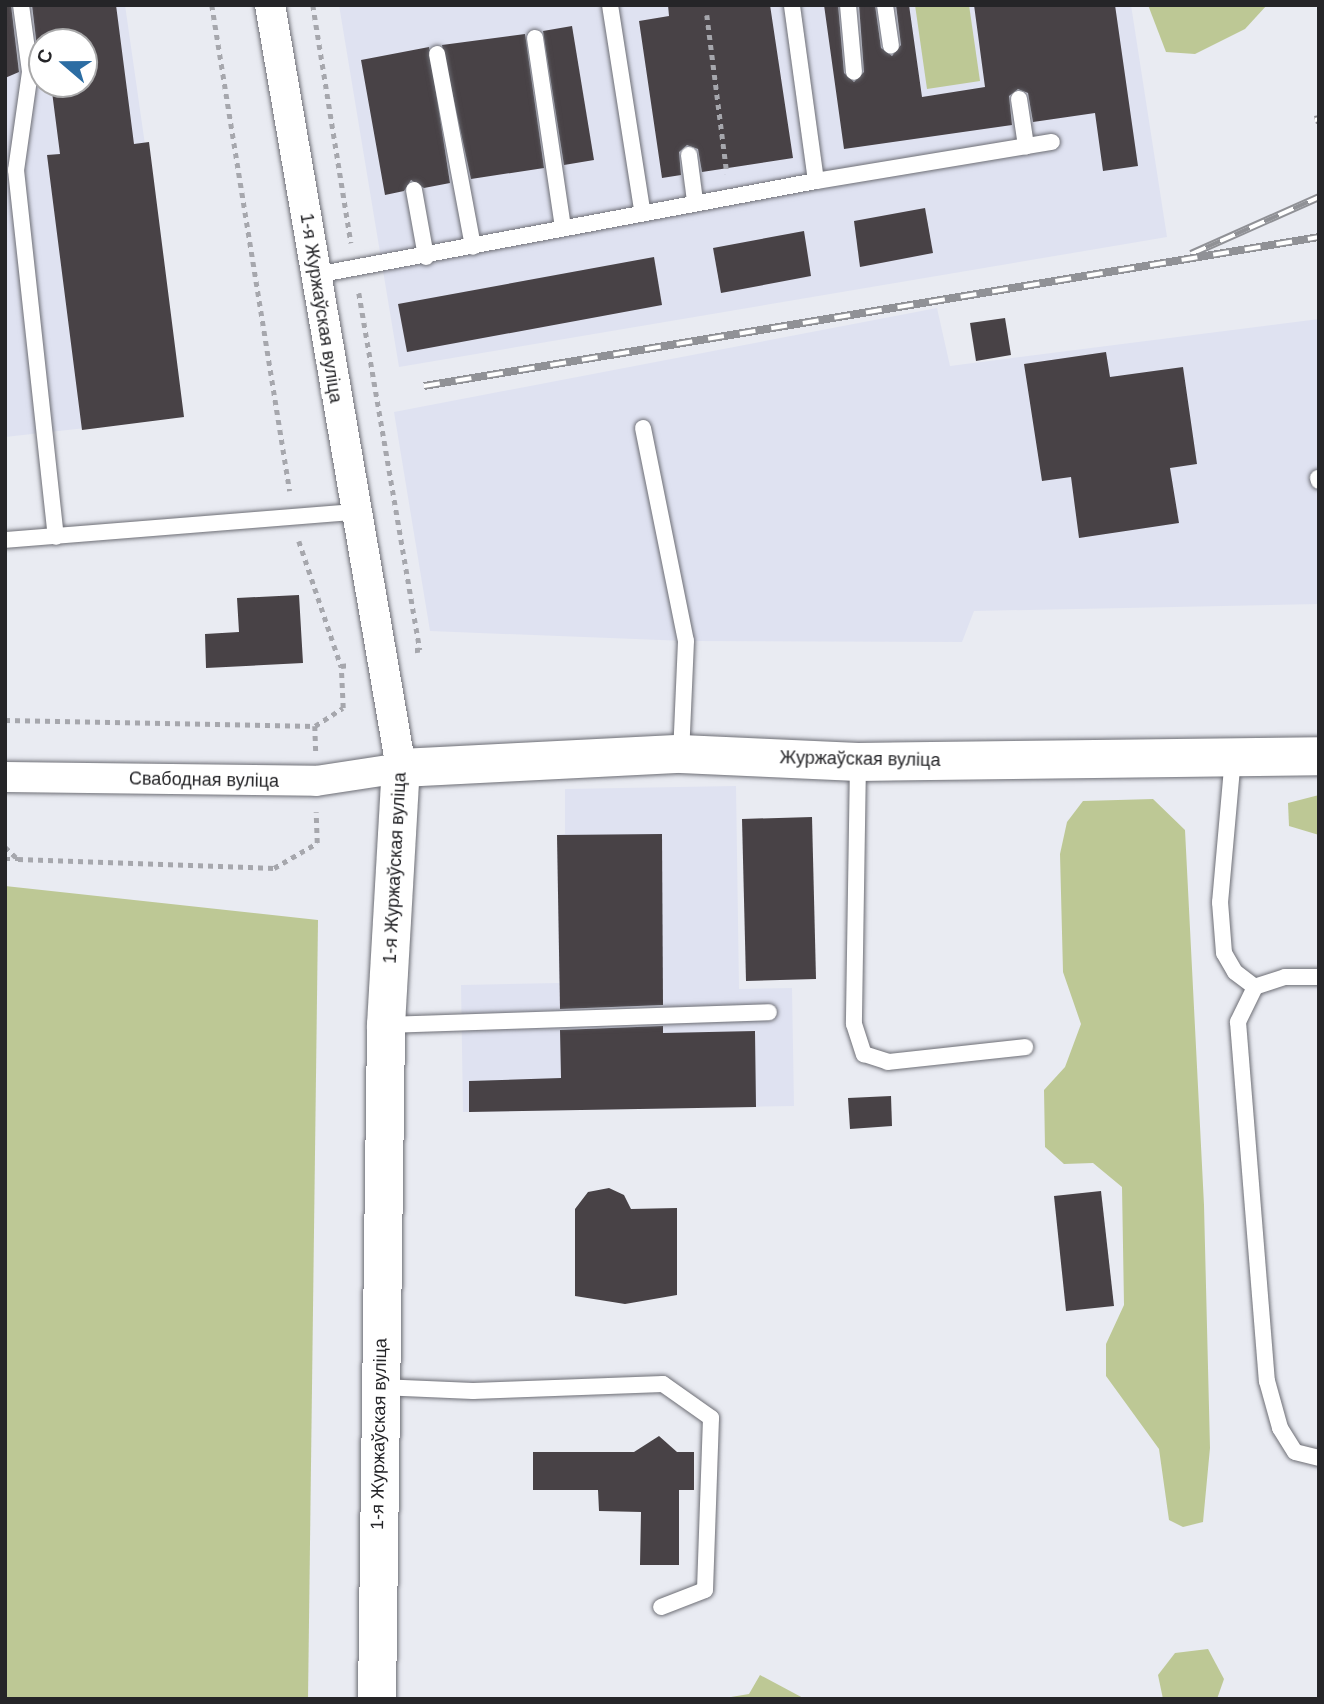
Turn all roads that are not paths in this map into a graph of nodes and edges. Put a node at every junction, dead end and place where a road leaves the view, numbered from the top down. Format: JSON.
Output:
{"nodes":[{"id":1,"x":21,"y":5,"type":"edge"},
{"id":2,"x":270,"y":5,"type":"edge"},
{"id":3,"x":610,"y":5,"type":"edge"},
{"id":4,"x":792,"y":5,"type":"edge"},
{"id":5,"x":848,"y":5,"type":"edge"},
{"id":6,"x":886,"y":5,"type":"edge"},
{"id":7,"x":535,"y":38,"type":"dead end"},
{"id":8,"x":891,"y":46,"type":"dead end"},
{"id":9,"x":437,"y":54,"type":"dead end"},
{"id":10,"x":854,"y":72,"type":"dead end"},
{"id":11,"x":1019,"y":99,"type":"dead end"},
{"id":12,"x":1052,"y":142,"type":"dead end"},
{"id":13,"x":1026,"y":146,"type":"junction"},
{"id":14,"x":689,"y":155,"type":"dead end"},
{"id":15,"x":816,"y":181,"type":"junction"},
{"id":16,"x":414,"y":190,"type":"dead end"},
{"id":17,"x":695,"y":201,"type":"junction"},
{"id":18,"x":642,"y":210,"type":"junction"},
{"id":19,"x":563,"y":227,"type":"junction"},
{"id":20,"x":473,"y":247,"type":"junction"},
{"id":21,"x":426,"y":257,"type":"junction"},
{"id":22,"x":316,"y":275,"type":"junction"},
{"id":23,"x":643,"y":428,"type":"dead end"},
{"id":24,"x":353,"y":512,"type":"junction"},
{"id":25,"x":56,"y":537,"type":"junction"},
{"id":26,"x":5,"y":540,"type":"edge"},
{"id":27,"x":681,"y":754,"type":"junction"},
{"id":28,"x":1319,"y":756,"type":"edge"},
{"id":29,"x":1233,"y":757,"type":"junction"},
{"id":30,"x":858,"y":762,"type":"junction"},
{"id":31,"x":401,"y":768,"type":"junction"},
{"id":32,"x":5,"y":776,"type":"edge"},
{"id":33,"x":1319,"y":977,"type":"edge"},
{"id":34,"x":1255,"y":986,"type":"junction"},
{"id":35,"x":769,"y":1012,"type":"dead end"},
{"id":36,"x":386,"y":1025,"type":"junction"},
{"id":37,"x":1025,"y":1047,"type":"dead end"},
{"id":38,"x":379,"y":1387,"type":"junction"},
{"id":39,"x":1319,"y":1458,"type":"edge"},
{"id":40,"x":661,"y":1607,"type":"dead end"},
{"id":41,"x":377,"y":1699,"type":"edge"}],
"edges":[{"from":1,"to":25,"type":"lane"},
{"from":2,"to":22,"type":"street","name":"1-я Журжаўская вуліца"},
{"from":3,"to":18,"type":"lane"},
{"from":4,"to":15,"type":"lane"},
{"from":5,"to":10,"type":"lane"},
{"from":6,"to":8,"type":"lane"},
{"from":7,"to":19,"type":"lane"},
{"from":9,"to":20,"type":"lane"},
{"from":11,"to":13,"type":"lane"},
{"from":12,"to":13,"type":"lane"},
{"from":13,"to":15,"type":"lane"},
{"from":14,"to":17,"type":"lane"},
{"from":15,"to":17,"type":"lane"},
{"from":16,"to":21,"type":"lane"},
{"from":17,"to":18,"type":"lane"},
{"from":18,"to":19,"type":"lane"},
{"from":19,"to":20,"type":"lane"},
{"from":20,"to":21,"type":"lane"},
{"from":21,"to":22,"type":"lane"},
{"from":22,"to":24,"type":"street","name":"1-я Журжаўская вуліца"},
{"from":23,"to":27,"type":"lane"},
{"from":24,"to":25,"type":"lane"},
{"from":24,"to":31,"type":"street","name":"1-я Журжаўская вуліца"},
{"from":25,"to":26,"type":"lane"},
{"from":27,"to":30,"type":"street","name":"Журжаўская вуліца"},
{"from":27,"to":31,"type":"street","name":"Журжаўская вуліца"},
{"from":28,"to":29,"type":"street","name":"Журжаўская вуліца"},
{"from":29,"to":30,"type":"street","name":"Журжаўская вуліца"},
{"from":29,"to":34,"type":"lane"},
{"from":30,"to":37,"type":"lane"},
{"from":31,"to":32,"type":"street","name":"Свабодная вуліца"},
{"from":31,"to":36,"type":"street","name":"1-я Журжаўская вуліца"},
{"from":33,"to":34,"type":"lane"},
{"from":34,"to":39,"type":"lane"},
{"from":35,"to":36,"type":"lane"},
{"from":36,"to":38,"type":"street","name":"1-я Журжаўская вуліца"},
{"from":38,"to":40,"type":"lane"},
{"from":38,"to":41,"type":"street","name":"1-я Журжаўская вуліца"}]}
